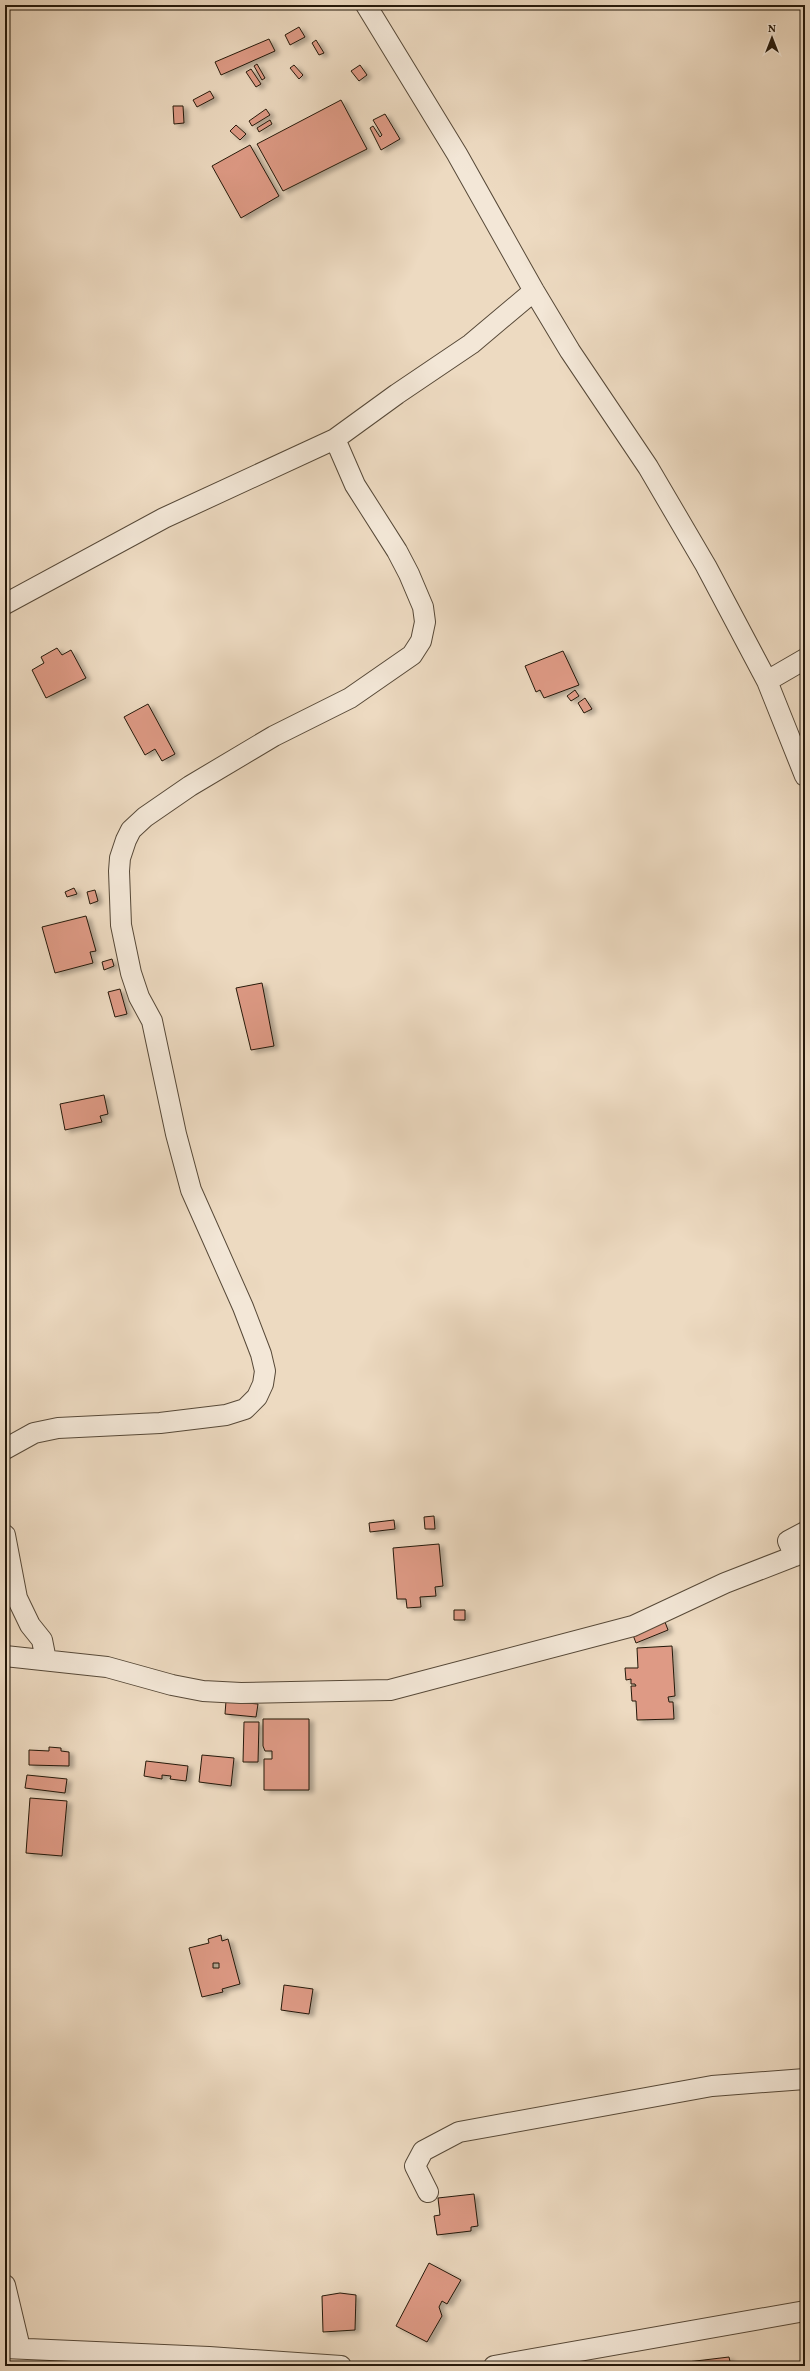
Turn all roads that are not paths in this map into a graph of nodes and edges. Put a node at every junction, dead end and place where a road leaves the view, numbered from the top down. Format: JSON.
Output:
{"nodes":[{"id":1,"x":366,"y":5,"type":"edge"},
{"id":2,"x":534,"y":291,"type":"junction"},
{"id":3,"x":335,"y":439,"type":"junction"},
{"id":4,"x":5,"y":604,"type":"edge"},
{"id":5,"x":805,"y":659,"type":"edge"},
{"id":6,"x":767,"y":682,"type":"junction"},
{"id":7,"x":805,"y":776,"type":"edge"},
{"id":8,"x":5,"y":1449,"type":"edge"},
{"id":9,"x":805,"y":1532,"type":"edge"},
{"id":10,"x":5,"y":1535,"type":"edge"},
{"id":11,"x":800,"y":1554,"type":"edge"},
{"id":12,"x":5,"y":1656,"type":"edge"},
{"id":13,"x":46,"y":1660,"type":"junction"},
{"id":14,"x":805,"y":2080,"type":"edge"},
{"id":15,"x":428,"y":2192,"type":"dead end"},
{"id":16,"x":5,"y":2285,"type":"edge"},
{"id":17,"x":805,"y":2311,"type":"edge"},
{"id":18,"x":12,"y":2348,"type":"edge"},
{"id":19,"x":208,"y":2361,"type":"edge"},
{"id":20,"x":341,"y":2366,"type":"edge"},
{"id":21,"x":494,"y":2366,"type":"edge"}],
"edges":[{"from":1,"to":2,"type":"street"},
{"from":2,"to":3,"type":"street"},
{"from":2,"to":6,"type":"street"},
{"from":3,"to":4,"type":"street"},
{"from":3,"to":8,"type":"street"},
{"from":5,"to":6,"type":"street"},
{"from":6,"to":7,"type":"street"},
{"from":9,"to":11,"type":"street"},
{"from":10,"to":13,"type":"street"},
{"from":11,"to":13,"type":"street"},
{"from":12,"to":13,"type":"street"},
{"from":14,"to":15,"type":"street"},
{"from":16,"to":18,"type":"street"},
{"from":17,"to":21,"type":"street"},
{"from":18,"to":19,"type":"street"},
{"from":19,"to":20,"type":"street"}]}
